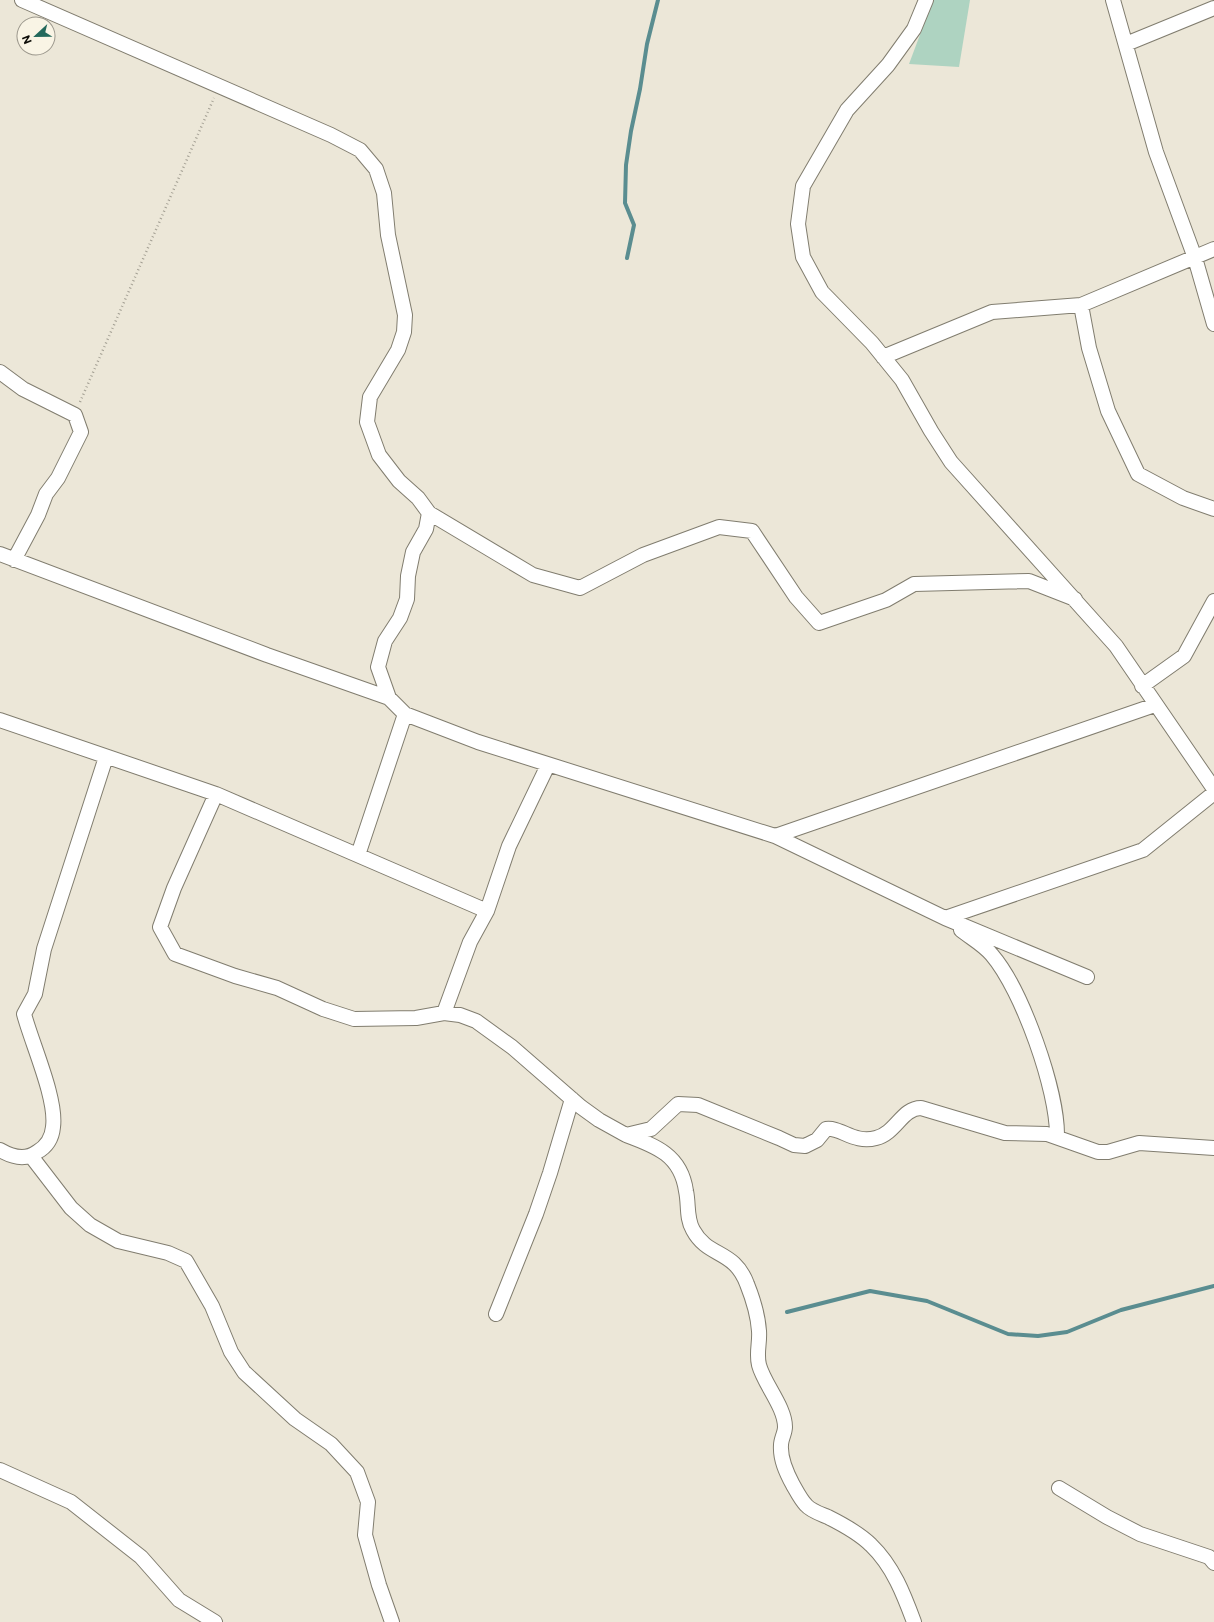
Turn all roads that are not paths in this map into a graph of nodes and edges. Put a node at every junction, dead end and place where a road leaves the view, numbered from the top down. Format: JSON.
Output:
{"nodes":[{"id":1,"x":22,"y":0,"type":"edge"},
{"id":2,"x":926,"y":0,"type":"edge"},
{"id":3,"x":1113,"y":0,"type":"edge"},
{"id":4,"x":1214,"y":8,"type":"edge"},
{"id":5,"x":1126,"y":44,"type":"junction"},
{"id":6,"x":1214,"y":249,"type":"edge"},
{"id":7,"x":1195,"y":258,"type":"junction"},
{"id":8,"x":1081,"y":305,"type":"junction"},
{"id":9,"x":1214,"y":324,"type":"edge"},
{"id":10,"x":884,"y":357,"type":"junction"},
{"id":11,"x":0,"y":372,"type":"edge"},
{"id":12,"x":1214,"y":509,"type":"edge"},
{"id":13,"x":429,"y":513,"type":"junction"},
{"id":14,"x":0,"y":554,"type":"edge"},
{"id":15,"x":14,"y":560,"type":"junction"},
{"id":16,"x":1075,"y":599,"type":"junction"},
{"id":17,"x":1214,"y":601,"type":"edge"},
{"id":18,"x":1142,"y":686,"type":"junction"},
{"id":19,"x":389,"y":698,"type":"junction"},
{"id":20,"x":1155,"y":705,"type":"junction"},
{"id":21,"x":405,"y":714,"type":"junction"},
{"id":22,"x":0,"y":720,"type":"edge"},
{"id":23,"x":106,"y":757,"type":"junction"},
{"id":24,"x":548,"y":765,"type":"junction"},
{"id":25,"x":1214,"y":788,"type":"edge"},
{"id":26,"x":1214,"y":793,"type":"edge"},
{"id":27,"x":216,"y":794,"type":"junction"},
{"id":28,"x":775,"y":836,"type":"junction"},
{"id":29,"x":358,"y":855,"type":"junction"},
{"id":30,"x":487,"y":911,"type":"junction"},
{"id":31,"x":945,"y":918,"type":"junction"},
{"id":32,"x":1087,"y":977,"type":"dead end"},
{"id":33,"x":444,"y":1013,"type":"junction"},
{"id":34,"x":572,"y":1099,"type":"junction"},
{"id":35,"x":626,"y":1135,"type":"junction"},
{"id":36,"x":1057,"y":1137,"type":"junction"},
{"id":37,"x":1214,"y":1148,"type":"edge"},
{"id":38,"x":0,"y":1150,"type":"edge"},
{"id":39,"x":32,"y":1156,"type":"junction"},
{"id":40,"x":496,"y":1314,"type":"dead end"},
{"id":41,"x":0,"y":1470,"type":"edge"},
{"id":42,"x":1059,"y":1488,"type":"dead end"},
{"id":43,"x":1214,"y":1563,"type":"edge"},
{"id":44,"x":215,"y":1622,"type":"edge"},
{"id":45,"x":392,"y":1622,"type":"edge"},
{"id":46,"x":914,"y":1622,"type":"edge"}],
"edges":[{"from":1,"to":13,"type":"street"},
{"from":2,"to":10,"type":"street"},
{"from":3,"to":5,"type":"street"},
{"from":4,"to":5,"type":"street"},
{"from":5,"to":7,"type":"street"},
{"from":6,"to":7,"type":"street"},
{"from":7,"to":8,"type":"street"},
{"from":7,"to":9,"type":"street"},
{"from":8,"to":10,"type":"street"},
{"from":8,"to":12,"type":"street"},
{"from":10,"to":16,"type":"street"},
{"from":11,"to":15,"type":"street"},
{"from":13,"to":16,"type":"street"},
{"from":13,"to":19,"type":"street"},
{"from":14,"to":15,"type":"street"},
{"from":15,"to":19,"type":"street"},
{"from":16,"to":18,"type":"street"},
{"from":17,"to":18,"type":"street"},
{"from":18,"to":20,"type":"street"},
{"from":19,"to":21,"type":"street"},
{"from":20,"to":25,"type":"street"},
{"from":20,"to":28,"type":"street"},
{"from":21,"to":24,"type":"street"},
{"from":21,"to":29,"type":"street"},
{"from":22,"to":23,"type":"street"},
{"from":23,"to":27,"type":"street"},
{"from":23,"to":39,"type":"street"},
{"from":24,"to":28,"type":"street"},
{"from":24,"to":30,"type":"street"},
{"from":26,"to":31,"type":"street"},
{"from":27,"to":29,"type":"street"},
{"from":27,"to":33,"type":"street"},
{"from":28,"to":31,"type":"street"},
{"from":29,"to":30,"type":"street"},
{"from":30,"to":33,"type":"street"},
{"from":31,"to":32,"type":"street"},
{"from":31,"to":36,"type":"street"},
{"from":33,"to":34,"type":"street"},
{"from":34,"to":35,"type":"street"},
{"from":34,"to":40,"type":"street"},
{"from":35,"to":36,"type":"street"},
{"from":35,"to":46,"type":"street"},
{"from":36,"to":37,"type":"street"},
{"from":38,"to":39,"type":"street"},
{"from":39,"to":45,"type":"street"},
{"from":41,"to":44,"type":"street"},
{"from":42,"to":43,"type":"street"}]}
